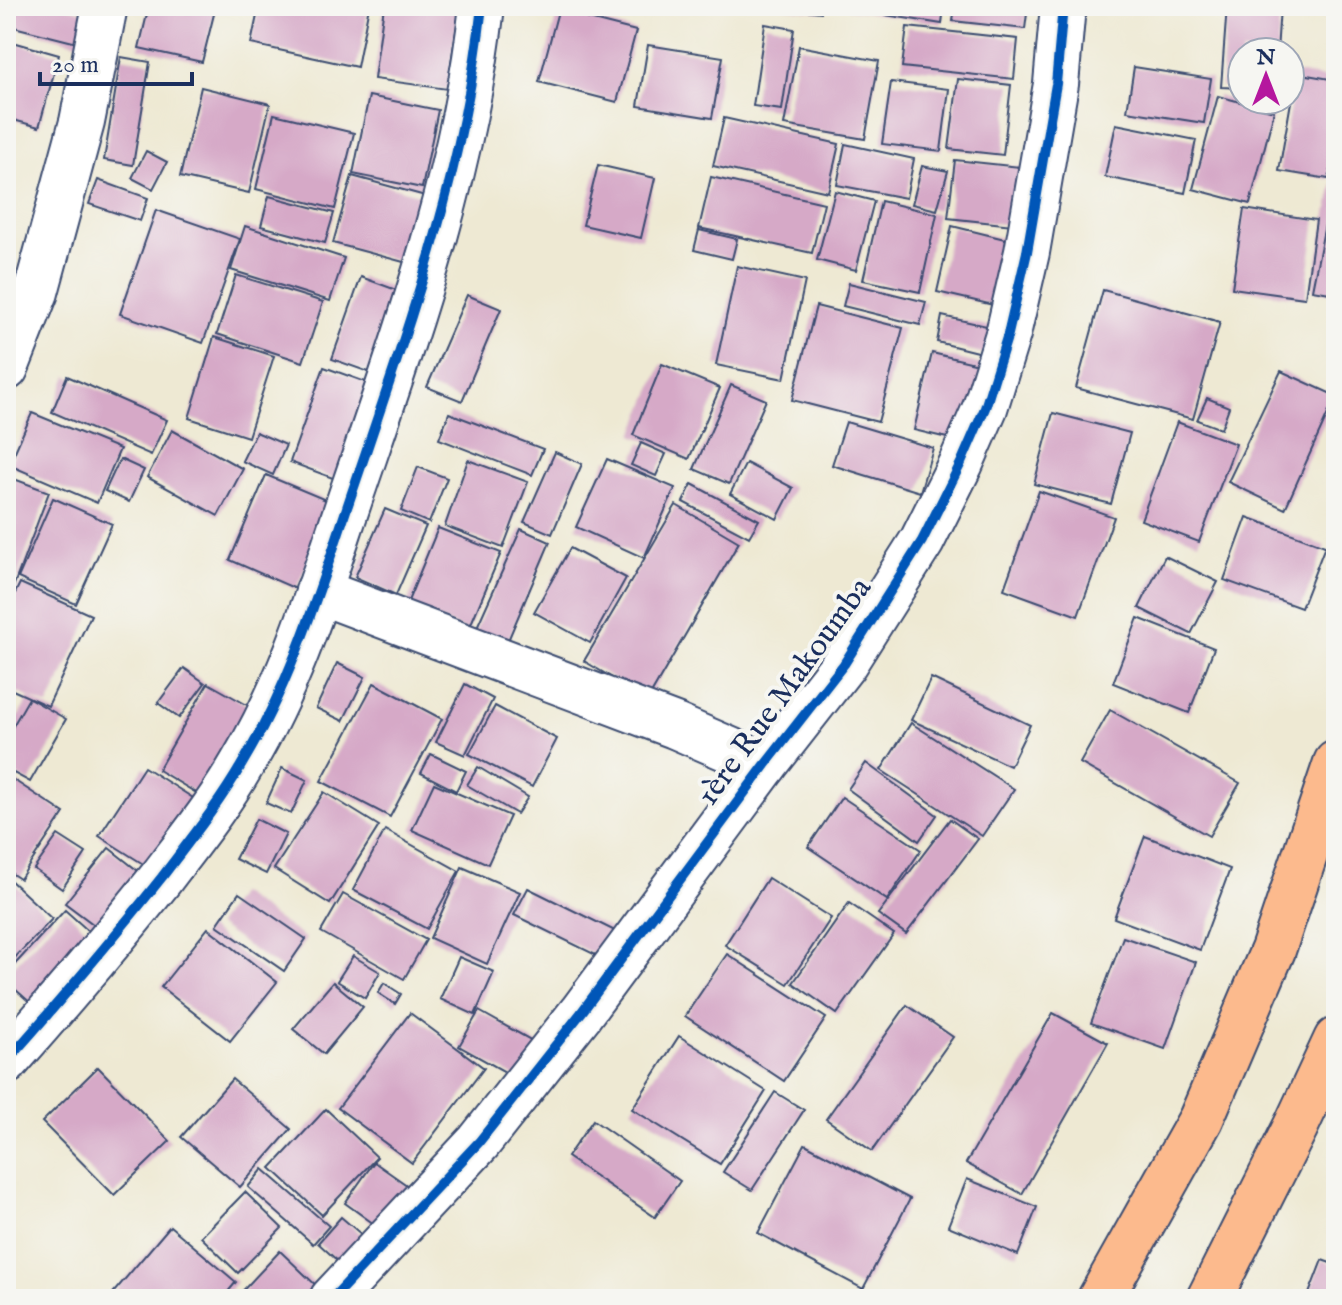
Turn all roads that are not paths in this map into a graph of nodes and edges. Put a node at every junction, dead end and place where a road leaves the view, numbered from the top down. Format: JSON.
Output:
{"nodes":[{"id":1,"x":105,"y":6,"type":"edge"},
{"id":2,"x":482,"y":6,"type":"edge"},
{"id":3,"x":1063,"y":6,"type":"edge"},
{"id":4,"x":6,"y":368,"type":"edge"},
{"id":5,"x":318,"y":591,"type":"junction"},
{"id":6,"x":1336,"y":763,"type":"edge"},
{"id":7,"x":765,"y":765,"type":"junction"},
{"id":8,"x":1336,"y":1040,"type":"edge"},
{"id":9,"x":6,"y":1062,"type":"edge"},
{"id":10,"x":332,"y":1299,"type":"edge"},
{"id":11,"x":1100,"y":1299,"type":"edge"},
{"id":12,"x":1209,"y":1299,"type":"edge"}],
"edges":[{"from":1,"to":4,"type":"street"},
{"from":2,"to":5,"type":"street"},
{"from":3,"to":7,"type":"street","name":"1ère Rue Makoumba"},
{"from":5,"to":7,"type":"street"},
{"from":5,"to":9,"type":"street"},
{"from":6,"to":11,"type":"main road"},
{"from":7,"to":10,"type":"street","name":"1ère Rue Makoumba"},
{"from":8,"to":12,"type":"main road"}]}
